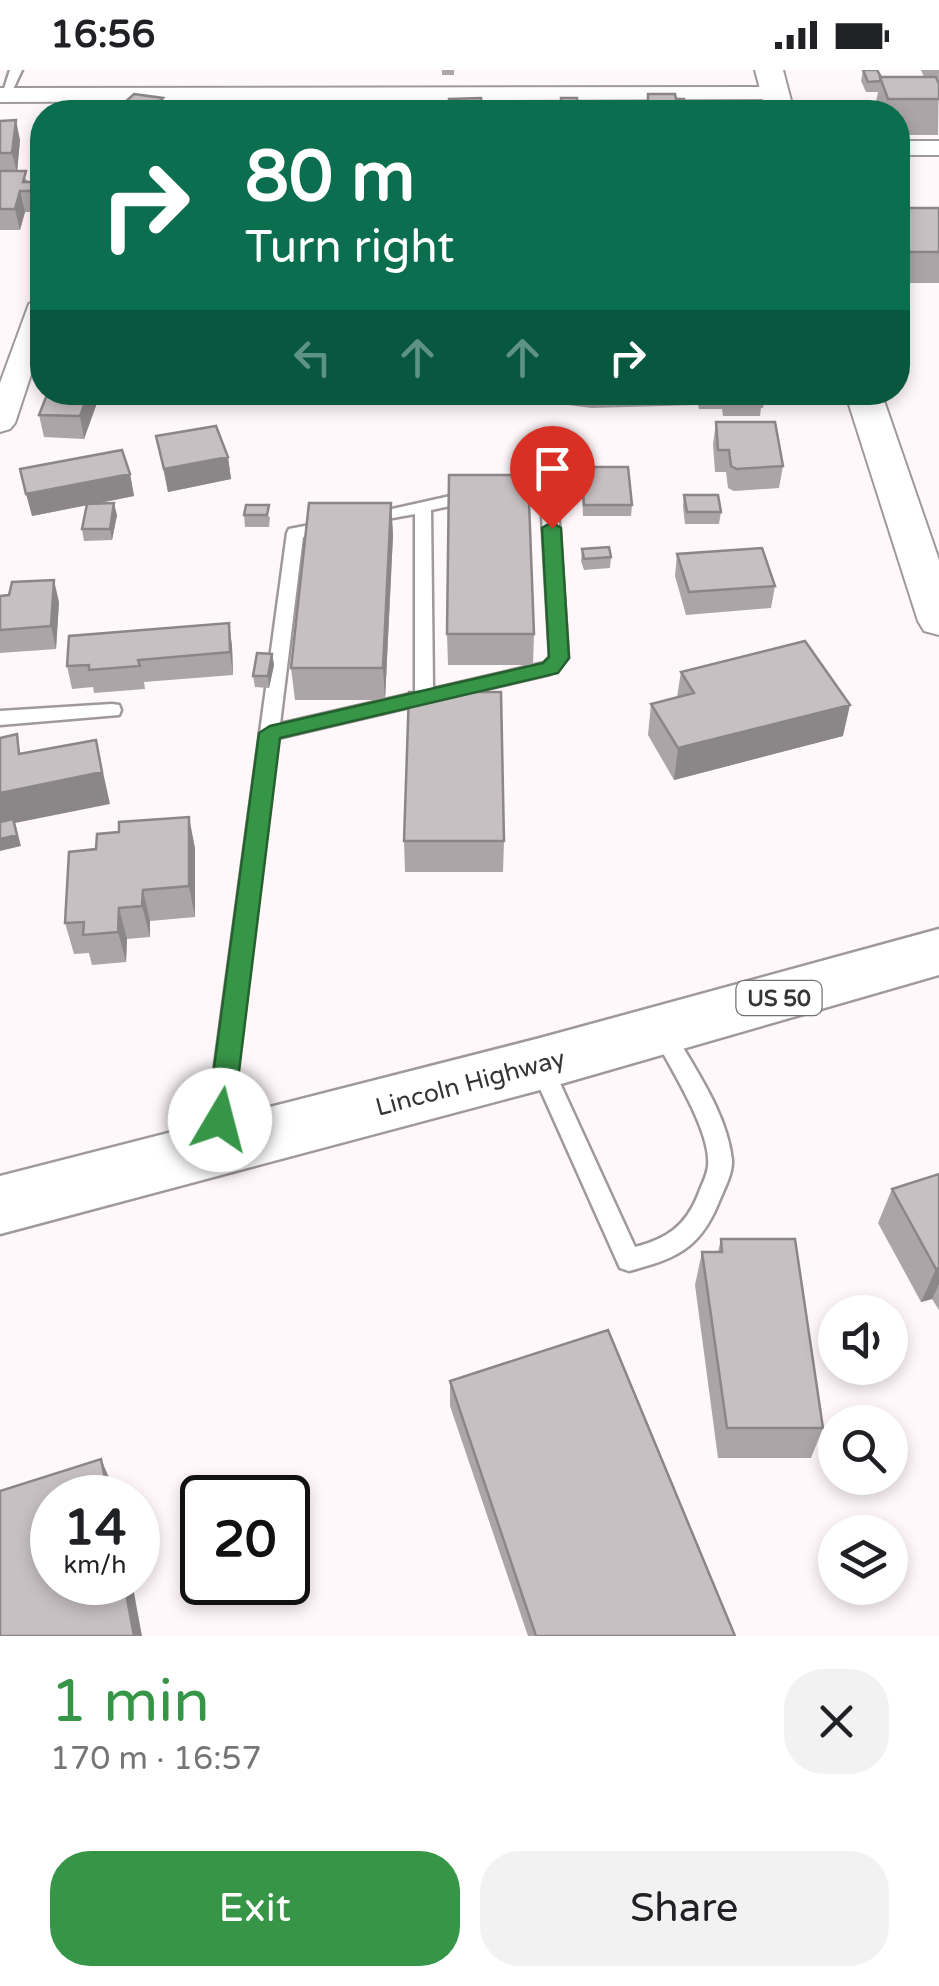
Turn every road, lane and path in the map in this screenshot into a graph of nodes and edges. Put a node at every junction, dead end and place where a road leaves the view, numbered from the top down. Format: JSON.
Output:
{"nodes":[{"id":1,"x":16,"y":70,"type":"edge"},
{"id":2,"x":279,"y":70,"type":"edge"},
{"id":3,"x":775,"y":92,"type":"edge"},
{"id":4,"x":2,"y":95,"type":"edge"},
{"id":5,"x":275,"y":96,"type":"junction"},
{"id":6,"x":58,"y":100,"type":"edge"},
{"id":7,"x":189,"y":100,"type":"edge"},
{"id":8,"x":910,"y":148,"type":"edge"},
{"id":9,"x":939,"y":148,"type":"edge"},
{"id":10,"x":30,"y":341,"type":"edge"},
{"id":11,"x":867,"y":405,"type":"edge"},
{"id":12,"x":0,"y":423,"type":"edge"},
{"id":13,"x":423,"y":507,"type":"junction"},
{"id":14,"x":939,"y":621,"type":"edge"},
{"id":15,"x":424,"y":698,"type":"junction"},
{"id":16,"x":112,"y":710,"type":"dead end"},
{"id":17,"x":0,"y":718,"type":"edge"},
{"id":18,"x":270,"y":733,"type":"junction"},
{"id":19,"x":939,"y":952,"type":"edge"},
{"id":20,"x":662,"y":1031,"type":"junction"},
{"id":21,"x":540,"y":1064,"type":"junction"},
{"id":22,"x":216,"y":1148,"type":"junction"},
{"id":23,"x":0,"y":1205,"type":"edge"}],
"edges":[{"from":1,"to":4,"type":"lane"},
{"from":2,"to":5,"type":"street"},
{"from":3,"to":5,"type":"street"},
{"from":4,"to":6,"type":"street"},
{"from":5,"to":7,"type":"street"},
{"from":8,"to":9,"type":"street"},
{"from":10,"to":12,"type":"street"},
{"from":11,"to":14,"type":"street"},
{"from":13,"to":15,"type":"lane"},
{"from":13,"to":15,"type":"lane"},
{"from":13,"to":18,"type":"lane"},
{"from":15,"to":18,"type":"lane"},
{"from":16,"to":17,"type":"lane"},
{"from":18,"to":22,"type":"lane"},
{"from":19,"to":20,"type":"highway","name":"Lincoln Highway","number":"US 50"},
{"from":20,"to":21,"type":"highway","name":"Lincoln Highway","number":"US 50"},
{"from":20,"to":21,"type":"lane"},
{"from":21,"to":22,"type":"highway","name":"Lincoln Highway","number":"US 50"},
{"from":22,"to":23,"type":"highway","name":"Lincoln Highway","number":"US 50"}]}
